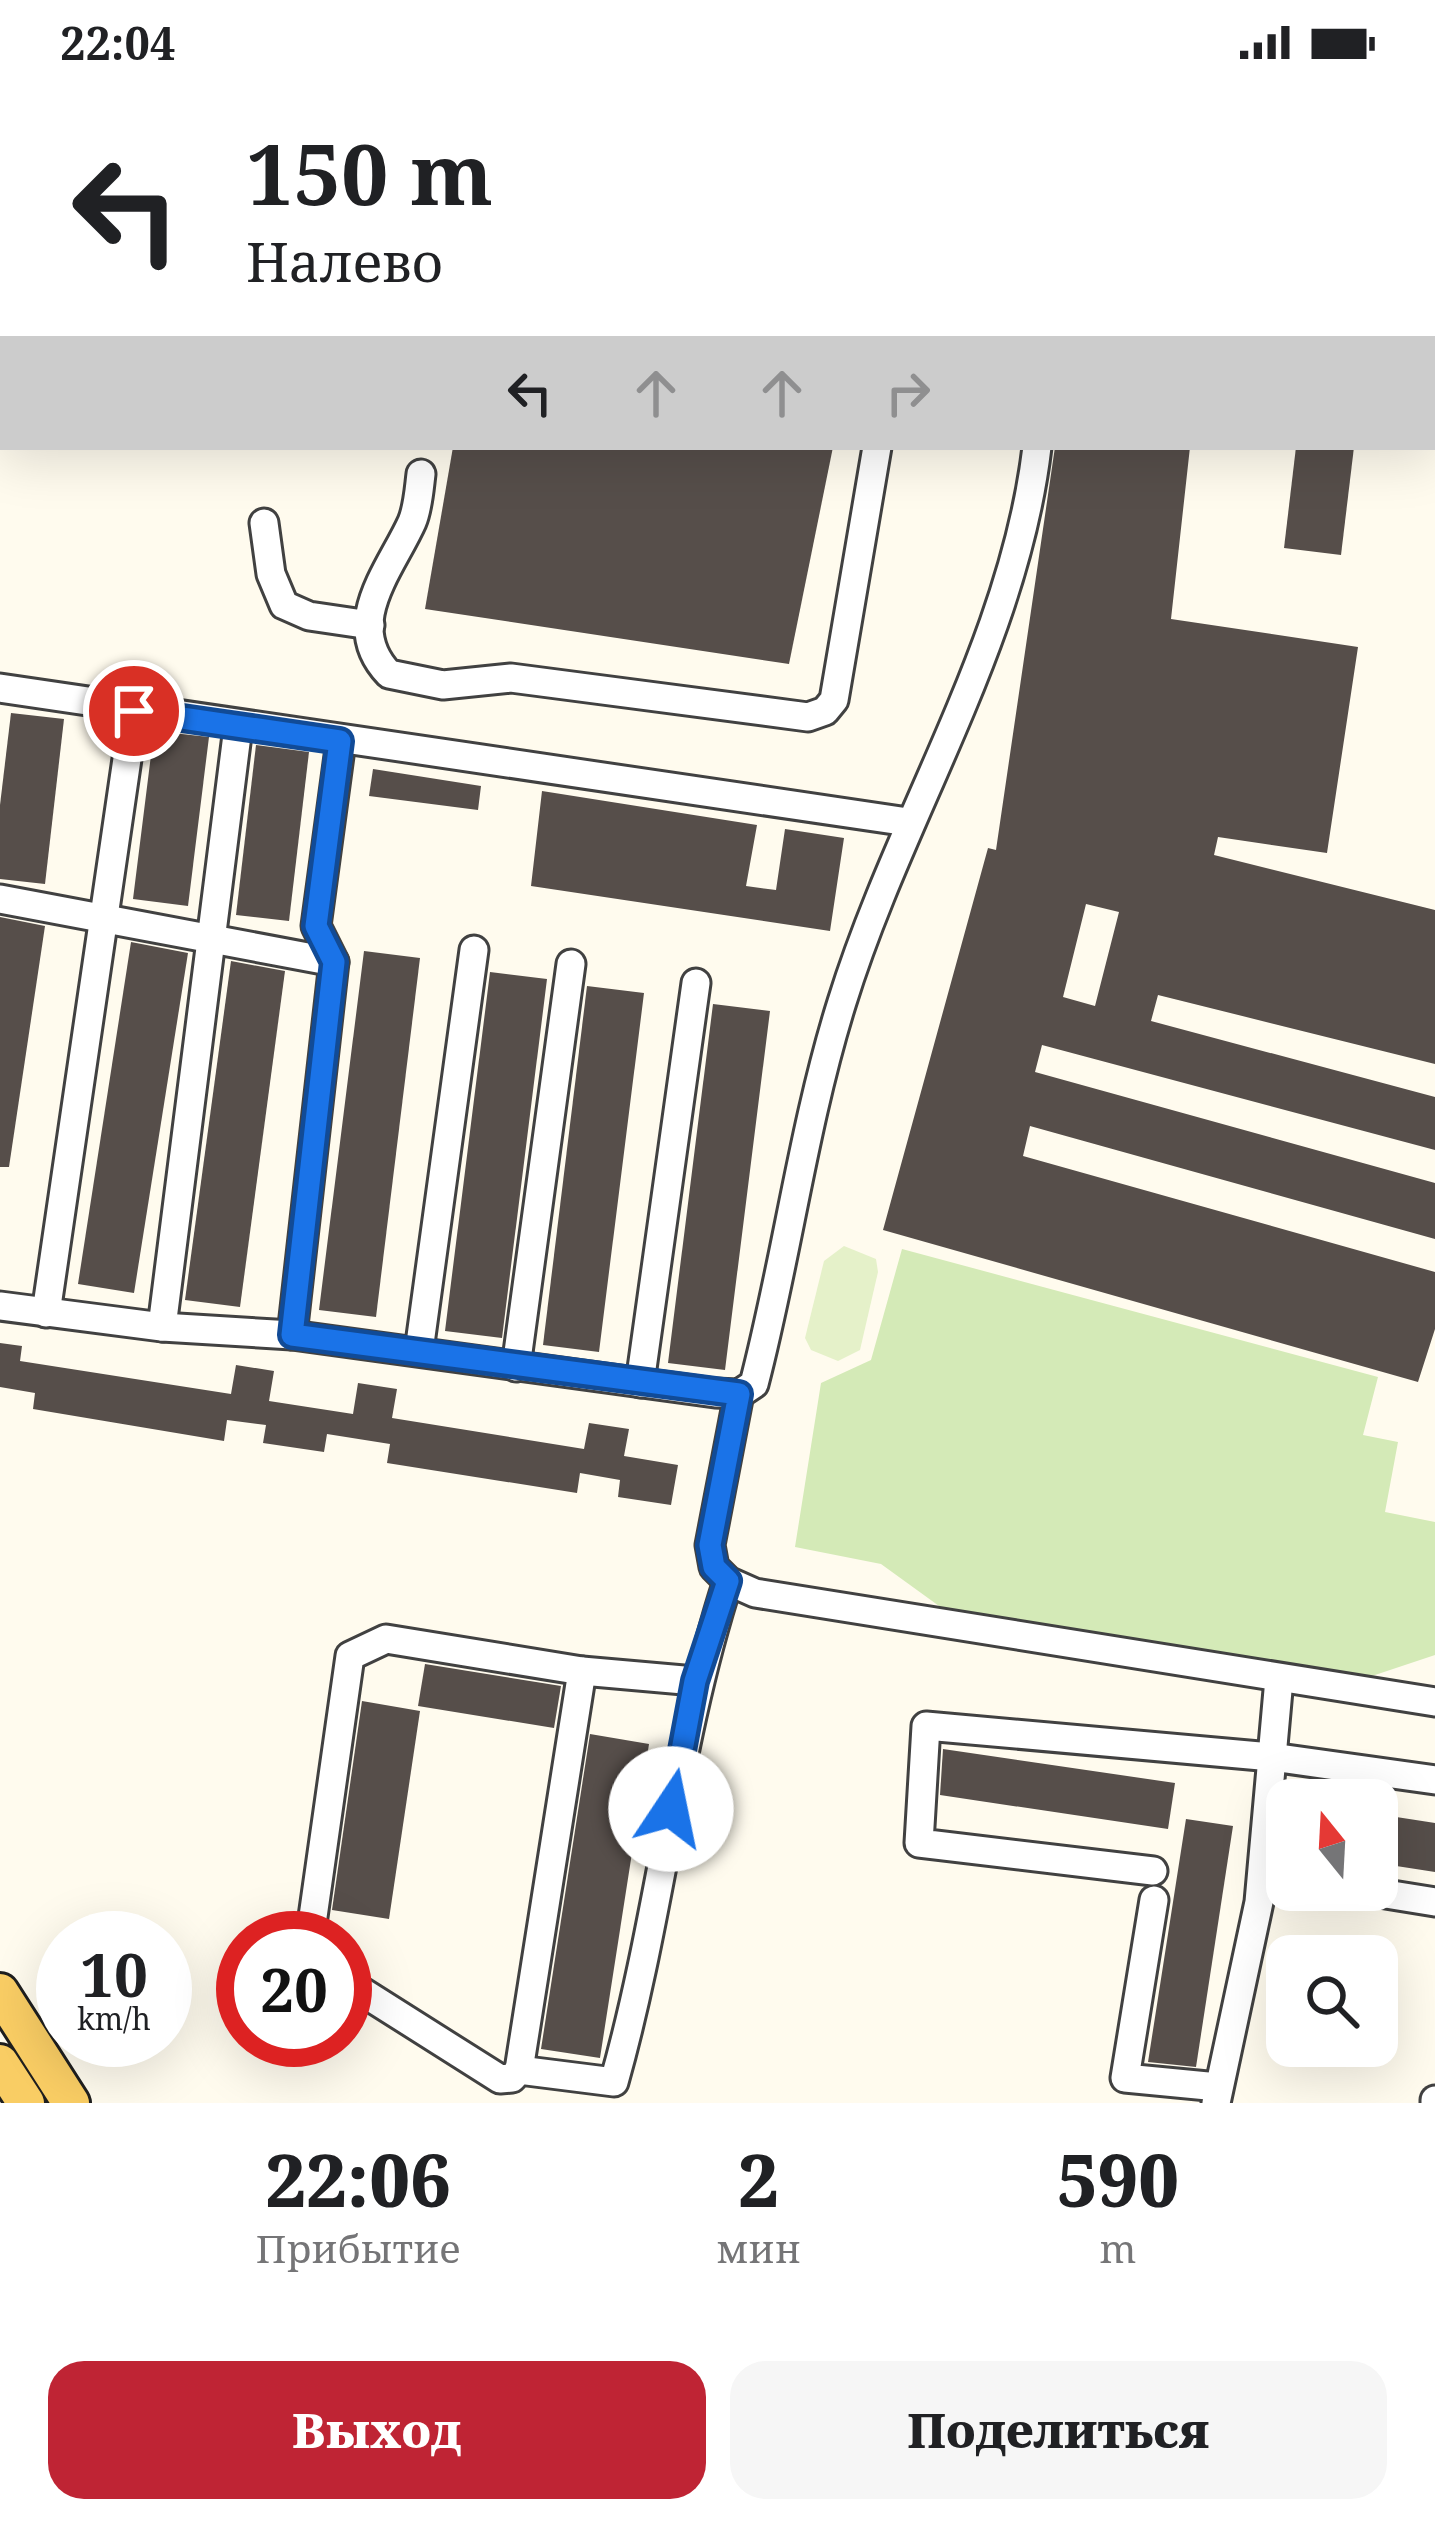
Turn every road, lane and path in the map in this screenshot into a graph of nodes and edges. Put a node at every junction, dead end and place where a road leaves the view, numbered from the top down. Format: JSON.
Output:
{"nodes":[{"id":1,"x":876,"y":450,"type":"edge"},
{"id":2,"x":1037,"y":450,"type":"edge"},
{"id":3,"x":421,"y":474,"type":"dead end"},
{"id":4,"x":264,"y":523,"type":"dead end"},
{"id":5,"x":370,"y":625,"type":"junction"},
{"id":6,"x":0,"y":688,"type":"edge"},
{"id":7,"x":134,"y":711,"type":"junction"},
{"id":8,"x":238,"y":727,"type":"junction"},
{"id":9,"x":340,"y":741,"type":"junction"},
{"id":10,"x":908,"y":822,"type":"junction"},
{"id":11,"x":0,"y":899,"type":"edge"},
{"id":12,"x":104,"y":915,"type":"junction"},
{"id":13,"x":212,"y":936,"type":"junction"},
{"id":14,"x":474,"y":950,"type":"dead end"},
{"id":15,"x":334,"y":962,"type":"junction"},
{"id":16,"x":571,"y":964,"type":"dead end"},
{"id":17,"x":696,"y":983,"type":"dead end"},
{"id":18,"x":0,"y":1306,"type":"edge"},
{"id":19,"x":46,"y":1313,"type":"junction"},
{"id":20,"x":162,"y":1327,"type":"junction"},
{"id":21,"x":292,"y":1335,"type":"junction"},
{"id":22,"x":419,"y":1351,"type":"junction"},
{"id":23,"x":516,"y":1367,"type":"junction"},
{"id":24,"x":640,"y":1383,"type":"junction"},
{"id":25,"x":739,"y":1394,"type":"junction"},
{"id":26,"x":728,"y":1581,"type":"junction"},
{"id":27,"x":582,"y":1671,"type":"junction"},
{"id":28,"x":1280,"y":1679,"type":"junction"},
{"id":29,"x":695,"y":1681,"type":"junction"},
{"id":30,"x":1435,"y":1702,"type":"edge"},
{"id":31,"x":1272,"y":1757,"type":"junction"},
{"id":32,"x":1435,"y":1780,"type":"edge"},
{"id":33,"x":1153,"y":1871,"type":"dead end"},
{"id":34,"x":1398,"y":1896,"type":"edge"},
{"id":35,"x":1154,"y":1900,"type":"dead end"},
{"id":36,"x":1435,"y":1902,"type":"edge"},
{"id":37,"x":314,"y":1911,"type":"edge"},
{"id":38,"x":0,"y":1992,"type":"edge"},
{"id":39,"x":372,"y":1998,"type":"edge"},
{"id":40,"x":0,"y":2063,"type":"edge"},
{"id":41,"x":519,"y":2070,"type":"junction"},
{"id":42,"x":1217,"y":2095,"type":"edge"},
{"id":43,"x":26,"y":2103,"type":"edge"},
{"id":44,"x":71,"y":2103,"type":"edge"}],
"edges":[{"from":1,"to":5,"type":"street"},
{"from":2,"to":10,"type":"street"},
{"from":3,"to":5,"type":"street"},
{"from":4,"to":5,"type":"street"},
{"from":6,"to":7,"type":"street"},
{"from":7,"to":8,"type":"street"},
{"from":7,"to":12,"type":"street"},
{"from":8,"to":9,"type":"street"},
{"from":8,"to":13,"type":"street"},
{"from":9,"to":10,"type":"street"},
{"from":9,"to":15,"type":"street"},
{"from":10,"to":25,"type":"street"},
{"from":11,"to":12,"type":"street"},
{"from":12,"to":13,"type":"street"},
{"from":12,"to":19,"type":"street"},
{"from":13,"to":15,"type":"street"},
{"from":13,"to":20,"type":"street"},
{"from":14,"to":22,"type":"street"},
{"from":15,"to":21,"type":"street"},
{"from":16,"to":23,"type":"street"},
{"from":17,"to":24,"type":"street"},
{"from":18,"to":19,"type":"street"},
{"from":19,"to":20,"type":"street"},
{"from":20,"to":21,"type":"street"},
{"from":21,"to":22,"type":"street"},
{"from":22,"to":23,"type":"street"},
{"from":23,"to":24,"type":"street"},
{"from":24,"to":25,"type":"street"},
{"from":25,"to":26,"type":"street"},
{"from":26,"to":28,"type":"street"},
{"from":26,"to":29,"type":"street"},
{"from":27,"to":29,"type":"street"},
{"from":27,"to":37,"type":"street"},
{"from":27,"to":41,"type":"street"},
{"from":28,"to":30,"type":"street"},
{"from":28,"to":31,"type":"street"},
{"from":29,"to":41,"type":"street"},
{"from":31,"to":32,"type":"street"},
{"from":31,"to":33,"type":"street"},
{"from":31,"to":42,"type":"street"},
{"from":34,"to":36,"type":"street"},
{"from":35,"to":42,"type":"street"},
{"from":38,"to":44,"type":"main road"},
{"from":39,"to":41,"type":"street"},
{"from":40,"to":43,"type":"main road"}]}
